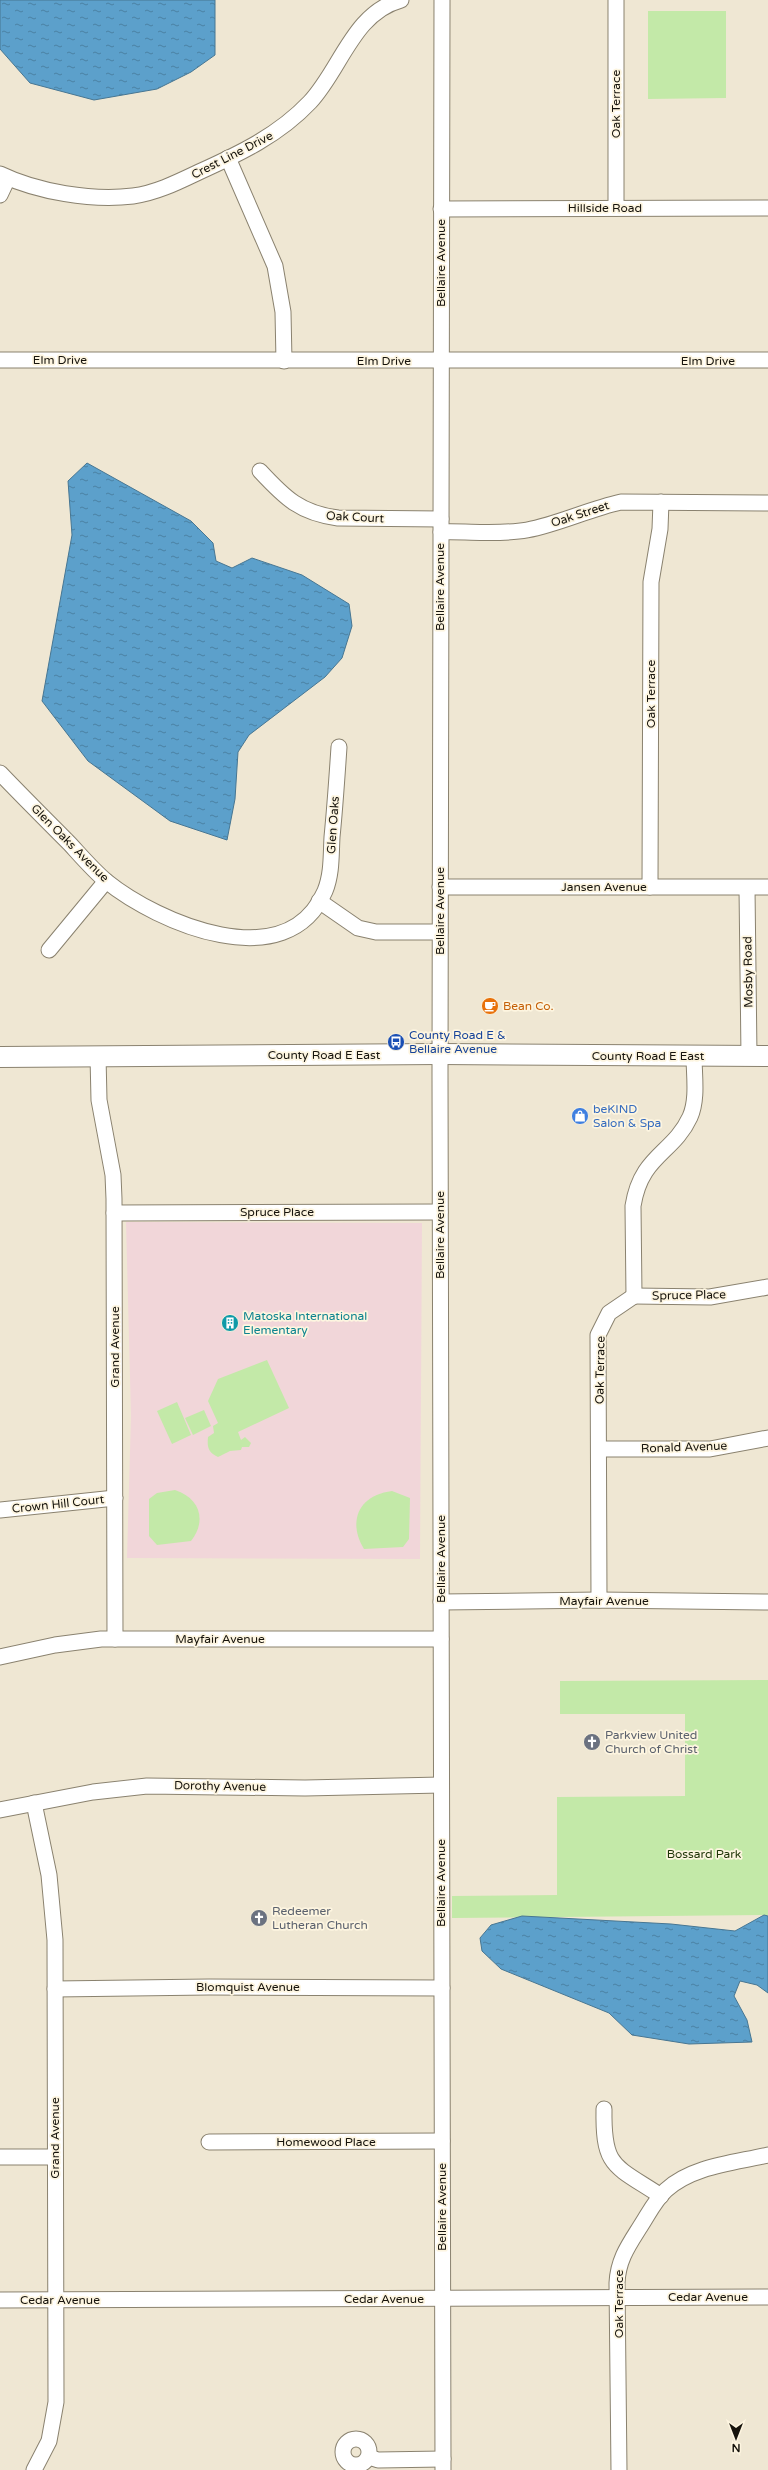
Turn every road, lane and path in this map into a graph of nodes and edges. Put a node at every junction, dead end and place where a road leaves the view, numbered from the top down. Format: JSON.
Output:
{"nodes":[{"id":1,"x":401,"y":0,"type":"edge"},
{"id":2,"x":442,"y":0,"type":"edge"},
{"id":3,"x":616,"y":0,"type":"edge"},
{"id":4,"x":228,"y":158,"type":"junction"},
{"id":5,"x":4,"y":176,"type":"edge"},
{"id":6,"x":0,"y":195,"type":"edge"},
{"id":7,"x":616,"y":208,"type":"junction"},
{"id":8,"x":768,"y":208,"type":"edge"},
{"id":9,"x":441,"y":210,"type":"junction"},
{"id":10,"x":0,"y":360,"type":"edge"},
{"id":11,"x":768,"y":360,"type":"edge"},
{"id":12,"x":284,"y":361,"type":"junction"},
{"id":13,"x":441,"y":361,"type":"junction"},
{"id":14,"x":260,"y":472,"type":"dead end"},
{"id":15,"x":661,"y":502,"type":"junction"},
{"id":16,"x":768,"y":503,"type":"edge"},
{"id":17,"x":441,"y":525,"type":"junction"},
{"id":18,"x":339,"y":746,"type":"dead end"},
{"id":19,"x":0,"y":773,"type":"edge"},
{"id":20,"x":106,"y":880,"type":"junction"},
{"id":21,"x":650,"y":886,"type":"junction"},
{"id":22,"x":440,"y":887,"type":"junction"},
{"id":23,"x":768,"y":887,"type":"edge"},
{"id":24,"x":747,"y":888,"type":"junction"},
{"id":25,"x":319,"y":902,"type":"junction"},
{"id":26,"x":440,"y":932,"type":"junction"},
{"id":27,"x":49,"y":950,"type":"dead end"},
{"id":28,"x":440,"y":1054,"type":"junction"},
{"id":29,"x":98,"y":1056,"type":"junction"},
{"id":30,"x":694,"y":1056,"type":"junction"},
{"id":31,"x":759,"y":1056,"type":"edge"},
{"id":32,"x":0,"y":1057,"type":"edge"},
{"id":33,"x":440,"y":1212,"type":"junction"},
{"id":34,"x":114,"y":1213,"type":"junction"},
{"id":35,"x":768,"y":1287,"type":"edge"},
{"id":36,"x":634,"y":1296,"type":"junction"},
{"id":37,"x":768,"y":1438,"type":"edge"},
{"id":38,"x":600,"y":1449,"type":"junction"},
{"id":39,"x":115,"y":1498,"type":"junction"},
{"id":40,"x":0,"y":1510,"type":"edge"},
{"id":41,"x":599,"y":1600,"type":"junction"},
{"id":42,"x":441,"y":1602,"type":"junction"},
{"id":43,"x":768,"y":1602,"type":"edge"},
{"id":44,"x":115,"y":1639,"type":"junction"},
{"id":45,"x":441,"y":1639,"type":"junction"},
{"id":46,"x":0,"y":1658,"type":"edge"},
{"id":47,"x":441,"y":1785,"type":"junction"},
{"id":48,"x":34,"y":1803,"type":"junction"},
{"id":49,"x":0,"y":1810,"type":"edge"},
{"id":50,"x":442,"y":1988,"type":"junction"},
{"id":51,"x":55,"y":1989,"type":"junction"},
{"id":52,"x":604,"y":2109,"type":"dead end"},
{"id":53,"x":442,"y":2141,"type":"junction"},
{"id":54,"x":209,"y":2142,"type":"dead end"},
{"id":55,"x":768,"y":2155,"type":"edge"},
{"id":56,"x":0,"y":2157,"type":"edge"},
{"id":57,"x":55,"y":2157,"type":"junction"},
{"id":58,"x":661,"y":2196,"type":"junction"},
{"id":59,"x":768,"y":2297,"type":"edge"},
{"id":60,"x":442,"y":2298,"type":"junction"},
{"id":61,"x":618,"y":2298,"type":"junction"},
{"id":62,"x":0,"y":2300,"type":"edge"},
{"id":63,"x":55,"y":2300,"type":"junction"},
{"id":64,"x":369,"y":2457,"type":"dead end"},
{"id":65,"x":443,"y":2464,"type":"edge"},
{"id":66,"x":34,"y":2470,"type":"edge"},
{"id":67,"x":619,"y":2470,"type":"edge"}],
"edges":[{"from":1,"to":4,"type":"street","name":"Crest Line Drive"},
{"from":2,"to":9,"type":"street","name":"Bellaire Avenue"},
{"from":3,"to":7,"type":"street","name":"Oak Terrace"},
{"from":4,"to":5,"type":"street","name":"Crest Line Drive"},
{"from":4,"to":12,"type":"street"},
{"from":5,"to":6,"type":"street"},
{"from":7,"to":8,"type":"street","name":"Hillside Road"},
{"from":7,"to":9,"type":"street","name":"Hillside Road"},
{"from":9,"to":13,"type":"street","name":"Bellaire Avenue"},
{"from":10,"to":12,"type":"street","name":"Elm Drive"},
{"from":11,"to":13,"type":"street","name":"Elm Drive"},
{"from":12,"to":13,"type":"street","name":"Elm Drive"},
{"from":13,"to":17,"type":"street","name":"Bellaire Avenue"},
{"from":14,"to":17,"type":"street","name":"Oak Court"},
{"from":15,"to":16,"type":"street","name":"Oak Street"},
{"from":15,"to":17,"type":"street","name":"Oak Street"},
{"from":15,"to":21,"type":"street","name":"Oak Terrace"},
{"from":17,"to":22,"type":"street","name":"Bellaire Avenue"},
{"from":18,"to":25,"type":"street","name":"Glen Oaks"},
{"from":19,"to":20,"type":"street","name":"Glen Oaks Avenue"},
{"from":20,"to":25,"type":"street","name":"Glen Oaks Avenue"},
{"from":20,"to":27,"type":"street"},
{"from":21,"to":22,"type":"street","name":"Jansen Avenue"},
{"from":21,"to":24,"type":"street","name":"Jansen Avenue"},
{"from":22,"to":26,"type":"street","name":"Bellaire Avenue"},
{"from":23,"to":24,"type":"street","name":"Jansen Avenue"},
{"from":24,"to":31,"type":"street","name":"Mosby Road"},
{"from":25,"to":26,"type":"street"},
{"from":26,"to":28,"type":"street","name":"Bellaire Avenue"},
{"from":28,"to":29,"type":"main road","name":"County Road E East"},
{"from":28,"to":30,"type":"main road","name":"County Road E East"},
{"from":28,"to":33,"type":"street","name":"Bellaire Avenue"},
{"from":29,"to":32,"type":"main road","name":"County Road E East"},
{"from":29,"to":34,"type":"street","name":"Grand Avenue"},
{"from":30,"to":31,"type":"main road","name":"County Road E East"},
{"from":30,"to":36,"type":"street"},
{"from":33,"to":34,"type":"street","name":"Spruce Place"},
{"from":33,"to":42,"type":"street","name":"Bellaire Avenue"},
{"from":34,"to":39,"type":"street","name":"Grand Avenue"},
{"from":35,"to":36,"type":"street","name":"Spruce Place"},
{"from":36,"to":38,"type":"street","name":"Oak Terrace"},
{"from":37,"to":38,"type":"street","name":"Ronald Avenue"},
{"from":38,"to":41,"type":"street","name":"Oak Terrace"},
{"from":39,"to":40,"type":"street","name":"Crown Hill Court"},
{"from":39,"to":44,"type":"street","name":"Grand Avenue"},
{"from":41,"to":42,"type":"street","name":"Mayfair Avenue"},
{"from":41,"to":43,"type":"street","name":"Mayfair Avenue"},
{"from":42,"to":45,"type":"street","name":"Bellaire Avenue"},
{"from":44,"to":45,"type":"street","name":"Mayfair Avenue"},
{"from":44,"to":46,"type":"street","name":"Mayfair Avenue"},
{"from":45,"to":47,"type":"street","name":"Bellaire Avenue"},
{"from":47,"to":48,"type":"street","name":"Dorothy Avenue"},
{"from":47,"to":50,"type":"street","name":"Bellaire Avenue"},
{"from":48,"to":49,"type":"street","name":"Dorothy Avenue"},
{"from":48,"to":51,"type":"street","name":"Grand Avenue"},
{"from":50,"to":51,"type":"street","name":"Blomquist Avenue"},
{"from":50,"to":53,"type":"street","name":"Bellaire Avenue"},
{"from":51,"to":57,"type":"street","name":"Grand Avenue"},
{"from":52,"to":58,"type":"street"},
{"from":53,"to":54,"type":"street","name":"Homewood Place"},
{"from":53,"to":60,"type":"street","name":"Bellaire Avenue"},
{"from":55,"to":58,"type":"street","name":"Oak Terrace"},
{"from":56,"to":57,"type":"street"},
{"from":57,"to":63,"type":"street","name":"Grand Avenue"},
{"from":58,"to":61,"type":"street","name":"Oak Terrace"},
{"from":59,"to":61,"type":"street","name":"Cedar Avenue"},
{"from":60,"to":61,"type":"street","name":"Cedar Avenue"},
{"from":60,"to":63,"type":"street","name":"Cedar Avenue"},
{"from":60,"to":65,"type":"street","name":"Bellaire Avenue"},
{"from":61,"to":67,"type":"street","name":"Oak Terrace"},
{"from":62,"to":63,"type":"street","name":"Cedar Avenue"},
{"from":63,"to":66,"type":"street","name":"Grand Avenue"},
{"from":64,"to":65,"type":"street"}]}
